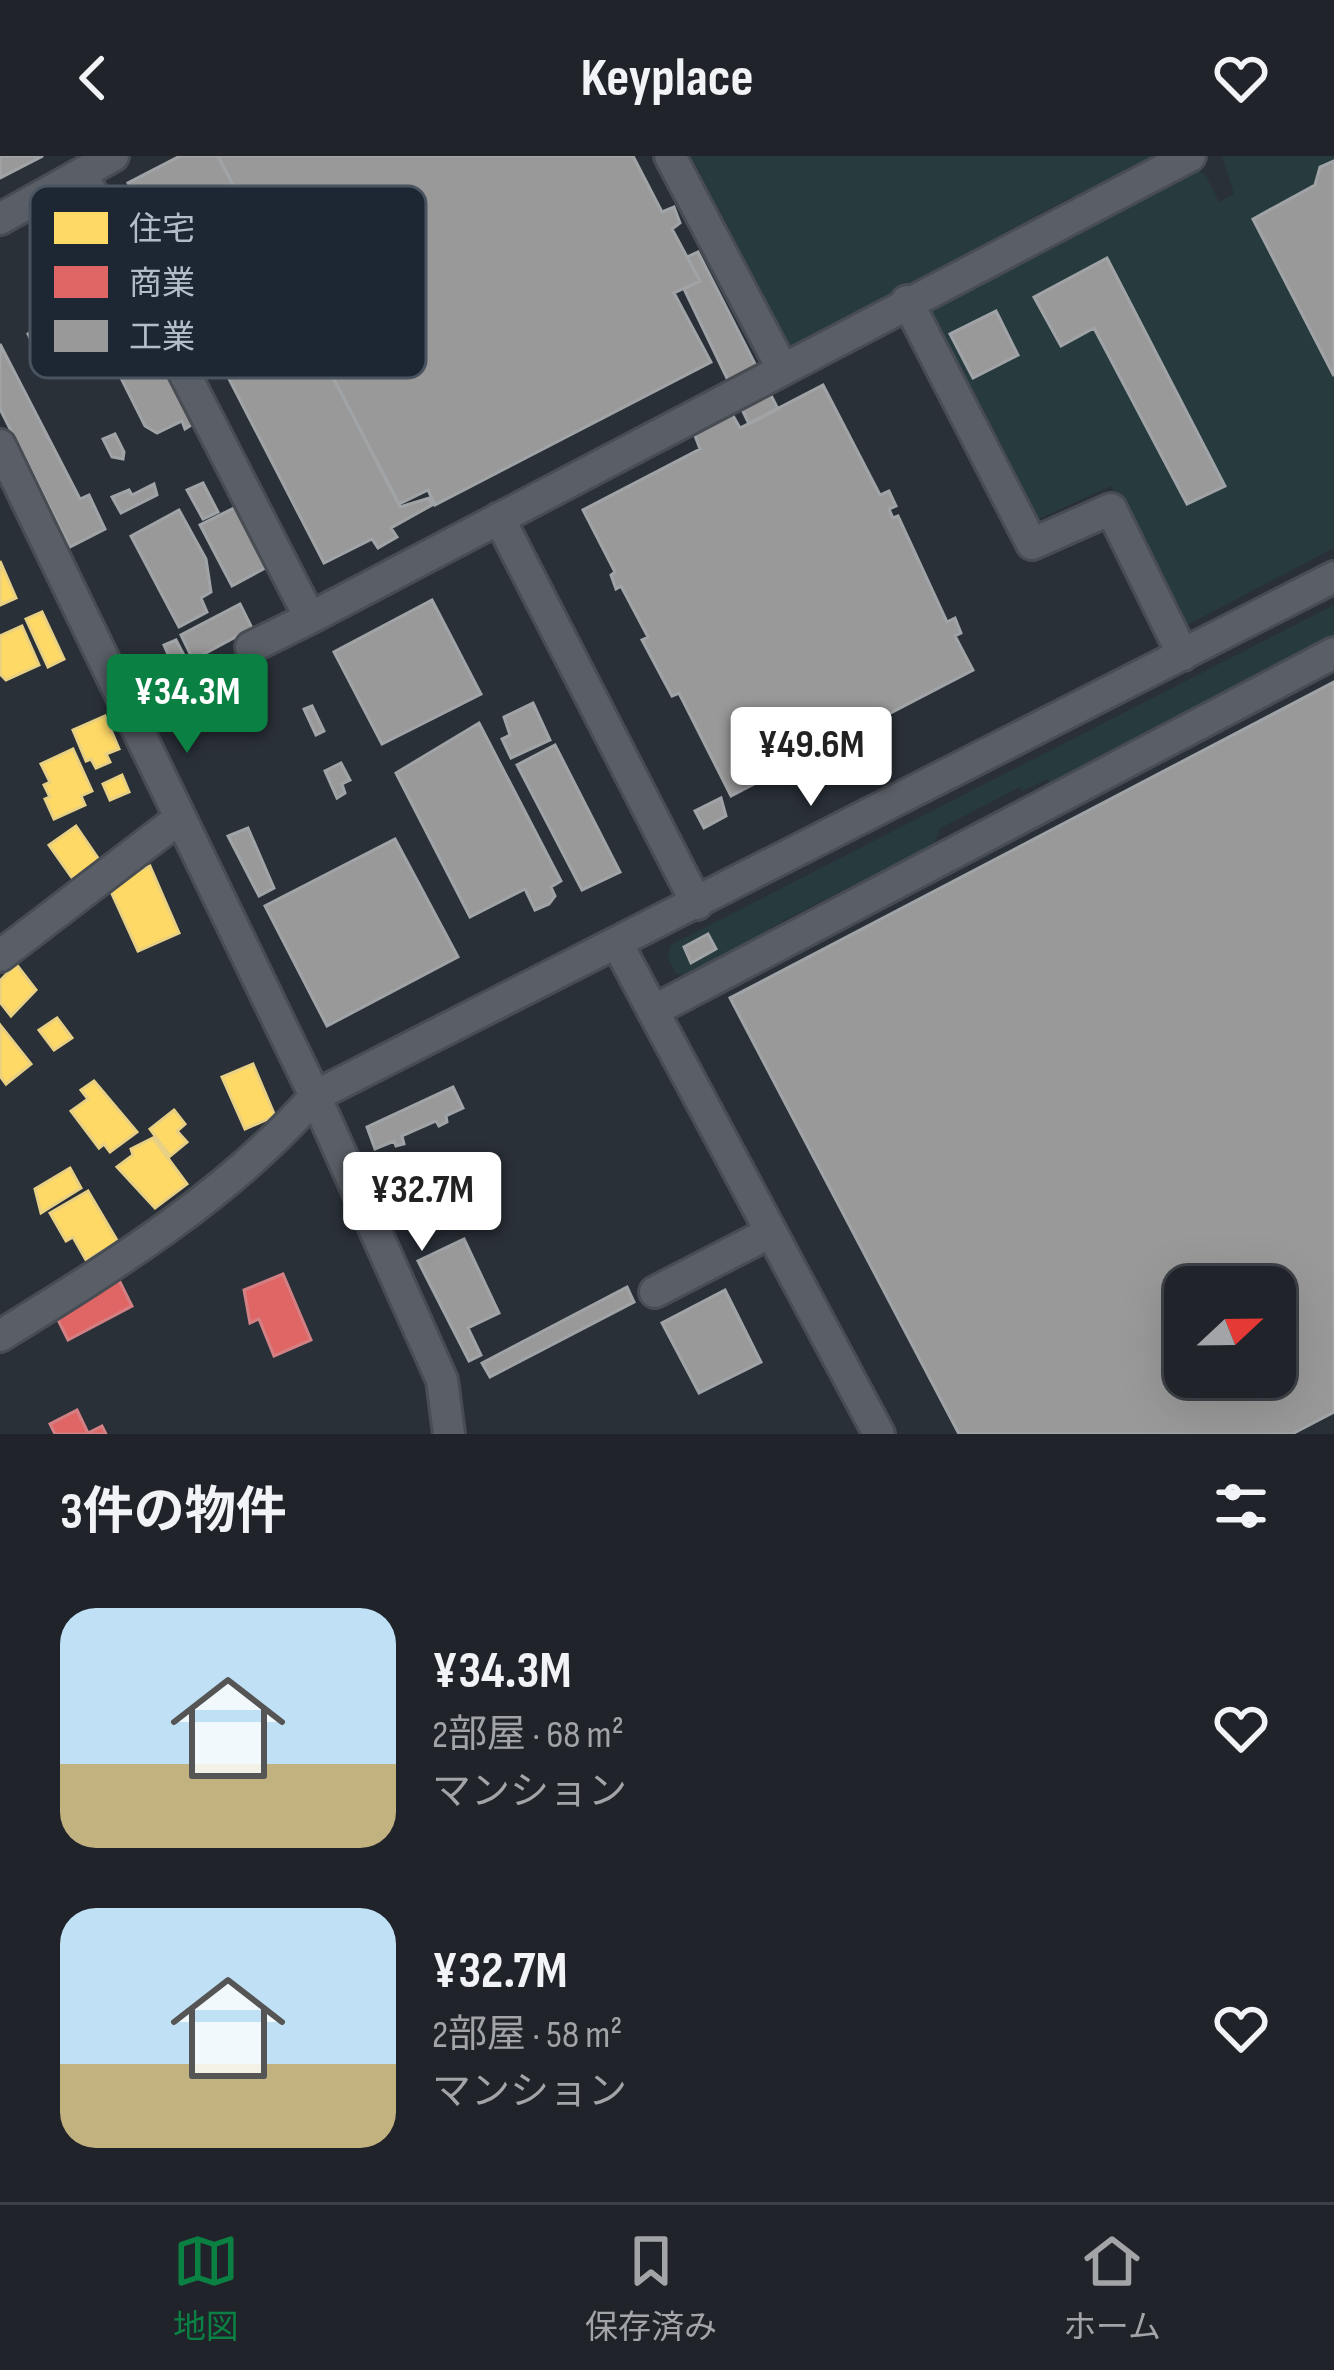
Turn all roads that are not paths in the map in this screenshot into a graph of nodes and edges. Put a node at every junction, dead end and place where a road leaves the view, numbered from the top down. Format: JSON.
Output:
{"nodes":[{"id":1,"x":113,"y":156,"type":"edge"},
{"id":2,"x":670,"y":156,"type":"edge"},
{"id":3,"x":1190,"y":156,"type":"edge"},
{"id":4,"x":82,"y":174,"type":"junction"},
{"id":5,"x":60,"y":186,"type":"edge"},
{"id":6,"x":88,"y":186,"type":"edge"},
{"id":7,"x":30,"y":203,"type":"edge"},
{"id":8,"x":0,"y":219,"type":"edge"},
{"id":9,"x":907,"y":302,"type":"junction"},
{"id":10,"x":782,"y":368,"type":"junction"},
{"id":11,"x":187,"y":378,"type":"edge"},
{"id":12,"x":0,"y":445,"type":"edge"},
{"id":13,"x":499,"y":518,"type":"junction"},
{"id":14,"x":1334,"y":577,"type":"edge"},
{"id":15,"x":310,"y":618,"type":"junction"},
{"id":16,"x":251,"y":647,"type":"dead end"},
{"id":17,"x":1334,"y":653,"type":"edge"},
{"id":18,"x":1183,"y":655,"type":"junction"},
{"id":19,"x":180,"y":818,"type":"junction"},
{"id":20,"x":697,"y":904,"type":"junction"},
{"id":21,"x":617,"y":945,"type":"junction"},
{"id":22,"x":0,"y":956,"type":"edge"},
{"id":23,"x":653,"y":1011,"type":"junction"},
{"id":24,"x":315,"y":1096,"type":"junction"},
{"id":25,"x":771,"y":1232,"type":"junction"},
{"id":26,"x":655,"y":1292,"type":"dead end"},
{"id":27,"x":0,"y":1336,"type":"edge"},
{"id":28,"x":449,"y":1434,"type":"edge"},
{"id":29,"x":879,"y":1434,"type":"edge"}],
"edges":[{"from":1,"to":4,"type":"street"},
{"from":2,"to":10,"type":"street"},
{"from":3,"to":9,"type":"street"},
{"from":4,"to":5,"type":"street"},
{"from":4,"to":6,"type":"street"},
{"from":7,"to":8,"type":"street"},
{"from":9,"to":10,"type":"street"},
{"from":9,"to":18,"type":"street"},
{"from":10,"to":13,"type":"street"},
{"from":11,"to":15,"type":"street"},
{"from":12,"to":19,"type":"street"},
{"from":13,"to":15,"type":"street"},
{"from":13,"to":20,"type":"street"},
{"from":14,"to":18,"type":"street"},
{"from":15,"to":16,"type":"street"},
{"from":17,"to":23,"type":"street"},
{"from":18,"to":20,"type":"street"},
{"from":19,"to":22,"type":"street"},
{"from":19,"to":24,"type":"street"},
{"from":20,"to":21,"type":"street"},
{"from":21,"to":23,"type":"street"},
{"from":21,"to":24,"type":"street"},
{"from":23,"to":25,"type":"street"},
{"from":24,"to":27,"type":"street"},
{"from":24,"to":28,"type":"street"},
{"from":25,"to":26,"type":"street"},
{"from":25,"to":29,"type":"street"}]}
